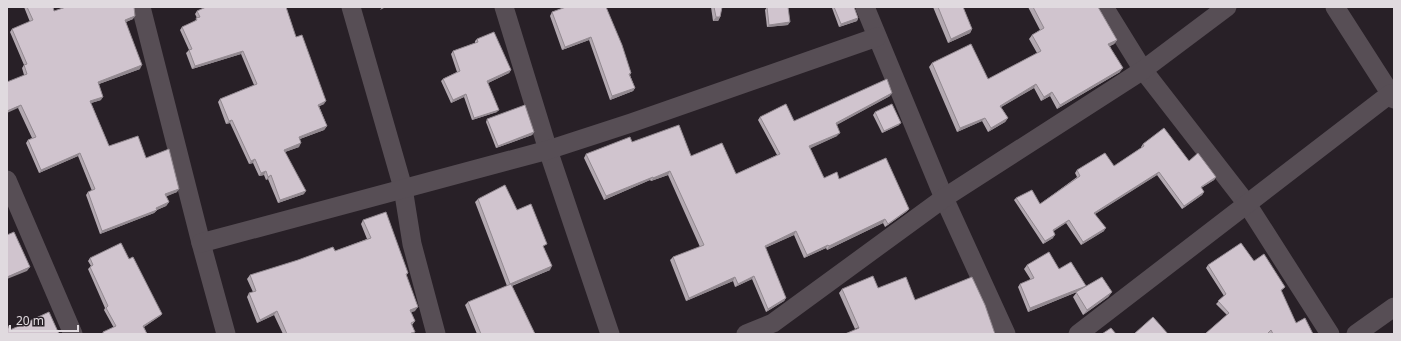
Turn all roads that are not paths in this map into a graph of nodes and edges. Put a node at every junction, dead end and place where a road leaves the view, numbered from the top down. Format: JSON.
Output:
{"nodes":[{"id":1,"x":141,"y":7,"type":"edge"},
{"id":2,"x":351,"y":7,"type":"edge"},
{"id":3,"x":504,"y":7,"type":"edge"},
{"id":4,"x":865,"y":7,"type":"edge"},
{"id":5,"x":1104,"y":7,"type":"edge"},
{"id":6,"x":1227,"y":7,"type":"edge"},
{"id":7,"x":1335,"y":7,"type":"edge"},
{"id":8,"x":877,"y":37,"type":"junction"},
{"id":9,"x":1143,"y":70,"type":"junction"},
{"id":10,"x":1392,"y":96,"type":"edge"},
{"id":11,"x":548,"y":150,"type":"junction"},
{"id":12,"x":7,"y":180,"type":"edge"},
{"id":13,"x":403,"y":188,"type":"junction"},
{"id":14,"x":944,"y":198,"type":"junction"},
{"id":15,"x":1247,"y":204,"type":"junction"},
{"id":16,"x":201,"y":243,"type":"junction"},
{"id":17,"x":1394,"y":307,"type":"edge"},
{"id":18,"x":777,"y":328,"type":"edge"},
{"id":19,"x":73,"y":334,"type":"edge"},
{"id":20,"x":226,"y":334,"type":"edge"},
{"id":21,"x":436,"y":334,"type":"edge"},
{"id":22,"x":610,"y":334,"type":"edge"},
{"id":23,"x":746,"y":334,"type":"edge"},
{"id":24,"x":1006,"y":334,"type":"edge"},
{"id":25,"x":1078,"y":334,"type":"edge"},
{"id":26,"x":1330,"y":334,"type":"edge"},
{"id":27,"x":1356,"y":334,"type":"edge"}],
"edges":[{"from":1,"to":16,"type":"street"},
{"from":2,"to":13,"type":"street"},
{"from":3,"to":11,"type":"street"},
{"from":4,"to":8,"type":"street"},
{"from":5,"to":9,"type":"street"},
{"from":6,"to":9,"type":"street"},
{"from":7,"to":10,"type":"street"},
{"from":8,"to":11,"type":"street"},
{"from":8,"to":14,"type":"street"},
{"from":9,"to":14,"type":"street"},
{"from":9,"to":15,"type":"street"},
{"from":10,"to":15,"type":"street"},
{"from":11,"to":13,"type":"street"},
{"from":11,"to":22,"type":"street"},
{"from":12,"to":19,"type":"street"},
{"from":13,"to":16,"type":"street"},
{"from":13,"to":21,"type":"street"},
{"from":14,"to":18,"type":"street"},
{"from":14,"to":24,"type":"street"},
{"from":15,"to":25,"type":"street"},
{"from":15,"to":26,"type":"street"},
{"from":16,"to":20,"type":"street"},
{"from":17,"to":27,"type":"street"},
{"from":18,"to":23,"type":"street"}]}
